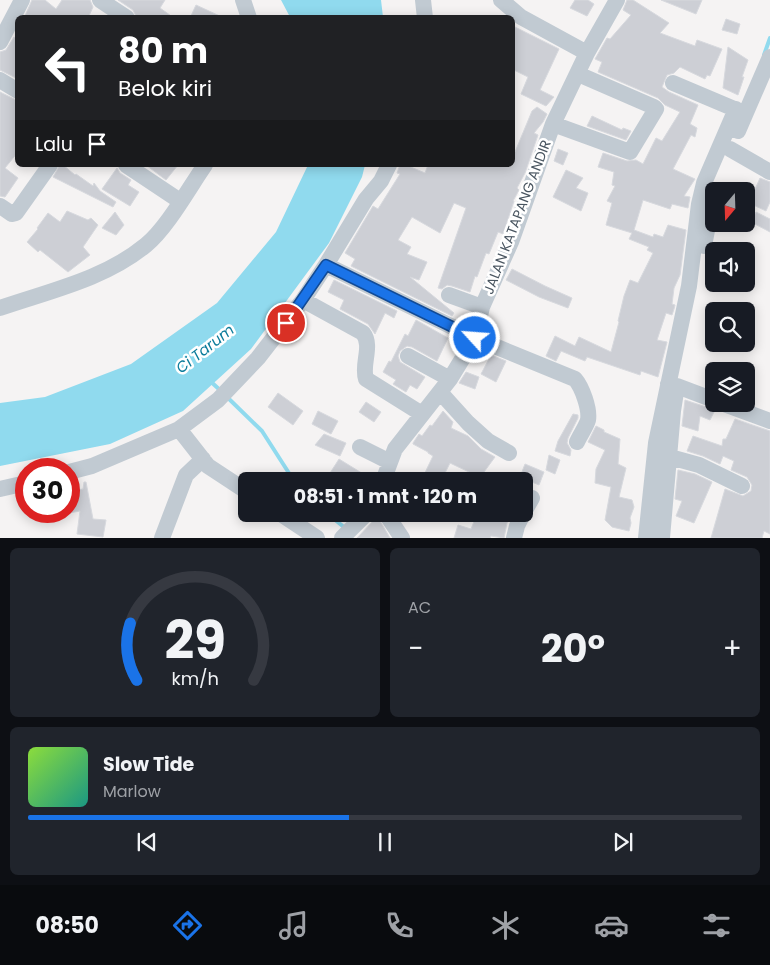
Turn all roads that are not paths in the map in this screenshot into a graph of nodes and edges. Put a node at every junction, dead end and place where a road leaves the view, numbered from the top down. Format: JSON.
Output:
{"nodes":[{"id":1,"x":22,"y":0,"type":"edge"},
{"id":2,"x":100,"y":0,"type":"edge"},
{"id":3,"x":243,"y":0,"type":"edge"},
{"id":4,"x":423,"y":0,"type":"edge"},
{"id":5,"x":501,"y":0,"type":"edge"},
{"id":6,"x":617,"y":0,"type":"edge"},
{"id":7,"x":122,"y":15,"type":"edge"},
{"id":8,"x":248,"y":15,"type":"edge"},
{"id":9,"x":425,"y":15,"type":"edge"},
{"id":10,"x":0,"y":42,"type":"edge"},
{"id":11,"x":588,"y":53,"type":"junction"},
{"id":12,"x":770,"y":57,"type":"edge"},
{"id":13,"x":578,"y":74,"type":"junction"},
{"id":14,"x":0,"y":80,"type":"edge"},
{"id":15,"x":673,"y":83,"type":"dead end"},
{"id":16,"x":15,"y":89,"type":"edge"},
{"id":17,"x":741,"y":111,"type":"junction"},
{"id":18,"x":554,"y":124,"type":"junction"},
{"id":19,"x":730,"y":149,"type":"junction"},
{"id":20,"x":49,"y":167,"type":"edge"},
{"id":21,"x":129,"y":167,"type":"edge"},
{"id":22,"x":204,"y":167,"type":"edge"},
{"id":23,"x":770,"y":172,"type":"edge"},
{"id":24,"x":380,"y":173,"type":"edge"},
{"id":25,"x":717,"y":182,"type":"edge"},
{"id":26,"x":180,"y":201,"type":"junction"},
{"id":27,"x":0,"y":206,"type":"edge"},
{"id":28,"x":707,"y":232,"type":"edge"},
{"id":29,"x":326,"y":265,"type":"junction"},
{"id":30,"x":449,"y":295,"type":"dead end"},
{"id":31,"x":303,"y":300,"type":"junction"},
{"id":32,"x":482,"y":307,"type":"junction"},
{"id":33,"x":0,"y":308,"type":"edge"},
{"id":34,"x":475,"y":338,"type":"junction"},
{"id":35,"x":408,"y":356,"type":"dead end"},
{"id":36,"x":673,"y":385,"type":"junction"},
{"id":37,"x":445,"y":386,"type":"junction"},
{"id":38,"x":705,"y":397,"type":"edge"},
{"id":39,"x":746,"y":412,"type":"edge"},
{"id":40,"x":422,"y":414,"type":"junction"},
{"id":41,"x":770,"y":421,"type":"edge"},
{"id":42,"x":179,"y":429,"type":"junction"},
{"id":43,"x":577,"y":442,"type":"dead end"},
{"id":44,"x":360,"y":447,"type":"dead end"},
{"id":45,"x":509,"y":453,"type":"dead end"},
{"id":46,"x":670,"y":457,"type":"junction"},
{"id":47,"x":202,"y":459,"type":"junction"},
{"id":48,"x":390,"y":462,"type":"junction"},
{"id":49,"x":80,"y":469,"type":"edge"},
{"id":50,"x":386,"y":472,"type":"edge"},
{"id":51,"x":15,"y":485,"type":"edge"},
{"id":52,"x":238,"y":486,"type":"edge"},
{"id":53,"x":742,"y":486,"type":"dead end"},
{"id":54,"x":0,"y":489,"type":"edge"},
{"id":55,"x":293,"y":522,"type":"edge"},
{"id":56,"x":359,"y":522,"type":"edge"},
{"id":57,"x":391,"y":522,"type":"edge"},
{"id":58,"x":519,"y":522,"type":"edge"},
{"id":59,"x":343,"y":536,"type":"edge"},
{"id":60,"x":162,"y":538,"type":"edge"},
{"id":61,"x":317,"y":538,"type":"edge"},
{"id":62,"x":402,"y":538,"type":"edge"},
{"id":63,"x":514,"y":538,"type":"edge"},
{"id":64,"x":646,"y":538,"type":"edge"},
{"id":65,"x":662,"y":538,"type":"edge"}],
"edges":[{"from":1,"to":10,"type":"street"},
{"from":2,"to":7,"type":"street"},
{"from":3,"to":8,"type":"street"},
{"from":4,"to":9,"type":"street"},
{"from":5,"to":11,"type":"street"},
{"from":6,"to":11,"type":"street","name":"JALAN KATAPANG ANDIR"},
{"from":11,"to":13,"type":"street","name":"JALAN KATAPANG ANDIR"},
{"from":12,"to":17,"type":"street"},
{"from":13,"to":18,"type":"street","name":"JALAN KATAPANG ANDIR"},
{"from":13,"to":18,"type":"street"},
{"from":14,"to":16,"type":"street"},
{"from":15,"to":17,"type":"street"},
{"from":17,"to":19,"type":"street"},
{"from":17,"to":36,"type":"street"},
{"from":18,"to":32,"type":"street","name":"JALAN KATAPANG ANDIR"},
{"from":19,"to":23,"type":"street"},
{"from":19,"to":25,"type":"street"},
{"from":20,"to":27,"type":"street"},
{"from":21,"to":26,"type":"street"},
{"from":22,"to":26,"type":"street"},
{"from":24,"to":29,"type":"street"},
{"from":26,"to":33,"type":"street"},
{"from":28,"to":36,"type":"street"},
{"from":29,"to":31,"type":"street"},
{"from":29,"to":34,"type":"street"},
{"from":30,"to":32,"type":"street"},
{"from":31,"to":40,"type":"street"},
{"from":31,"to":42,"type":"street"},
{"from":32,"to":34,"type":"street","name":"JALAN KATAPANG ANDIR"},
{"from":34,"to":37,"type":"street","name":"JALAN KATAPANG ANDIR"},
{"from":34,"to":43,"type":"street"},
{"from":35,"to":37,"type":"street"},
{"from":36,"to":38,"type":"street"},
{"from":36,"to":46,"type":"street"},
{"from":36,"to":64,"type":"street"},
{"from":37,"to":40,"type":"street","name":"JALAN KATAPANG ANDIR"},
{"from":37,"to":45,"type":"street"},
{"from":39,"to":41,"type":"street"},
{"from":40,"to":48,"type":"street","name":"JALAN KATAPANG ANDIR"},
{"from":42,"to":47,"type":"street"},
{"from":42,"to":49,"type":"street"},
{"from":44,"to":48,"type":"street"},
{"from":46,"to":53,"type":"street"},
{"from":46,"to":65,"type":"street"},
{"from":47,"to":52,"type":"street"},
{"from":47,"to":60,"type":"street"},
{"from":48,"to":50,"type":"street","name":"JALAN KATAPANG ANDIR"},
{"from":51,"to":54,"type":"street"},
{"from":55,"to":61,"type":"street"},
{"from":56,"to":59,"type":"street"},
{"from":57,"to":62,"type":"street"},
{"from":58,"to":63,"type":"street"}]}
